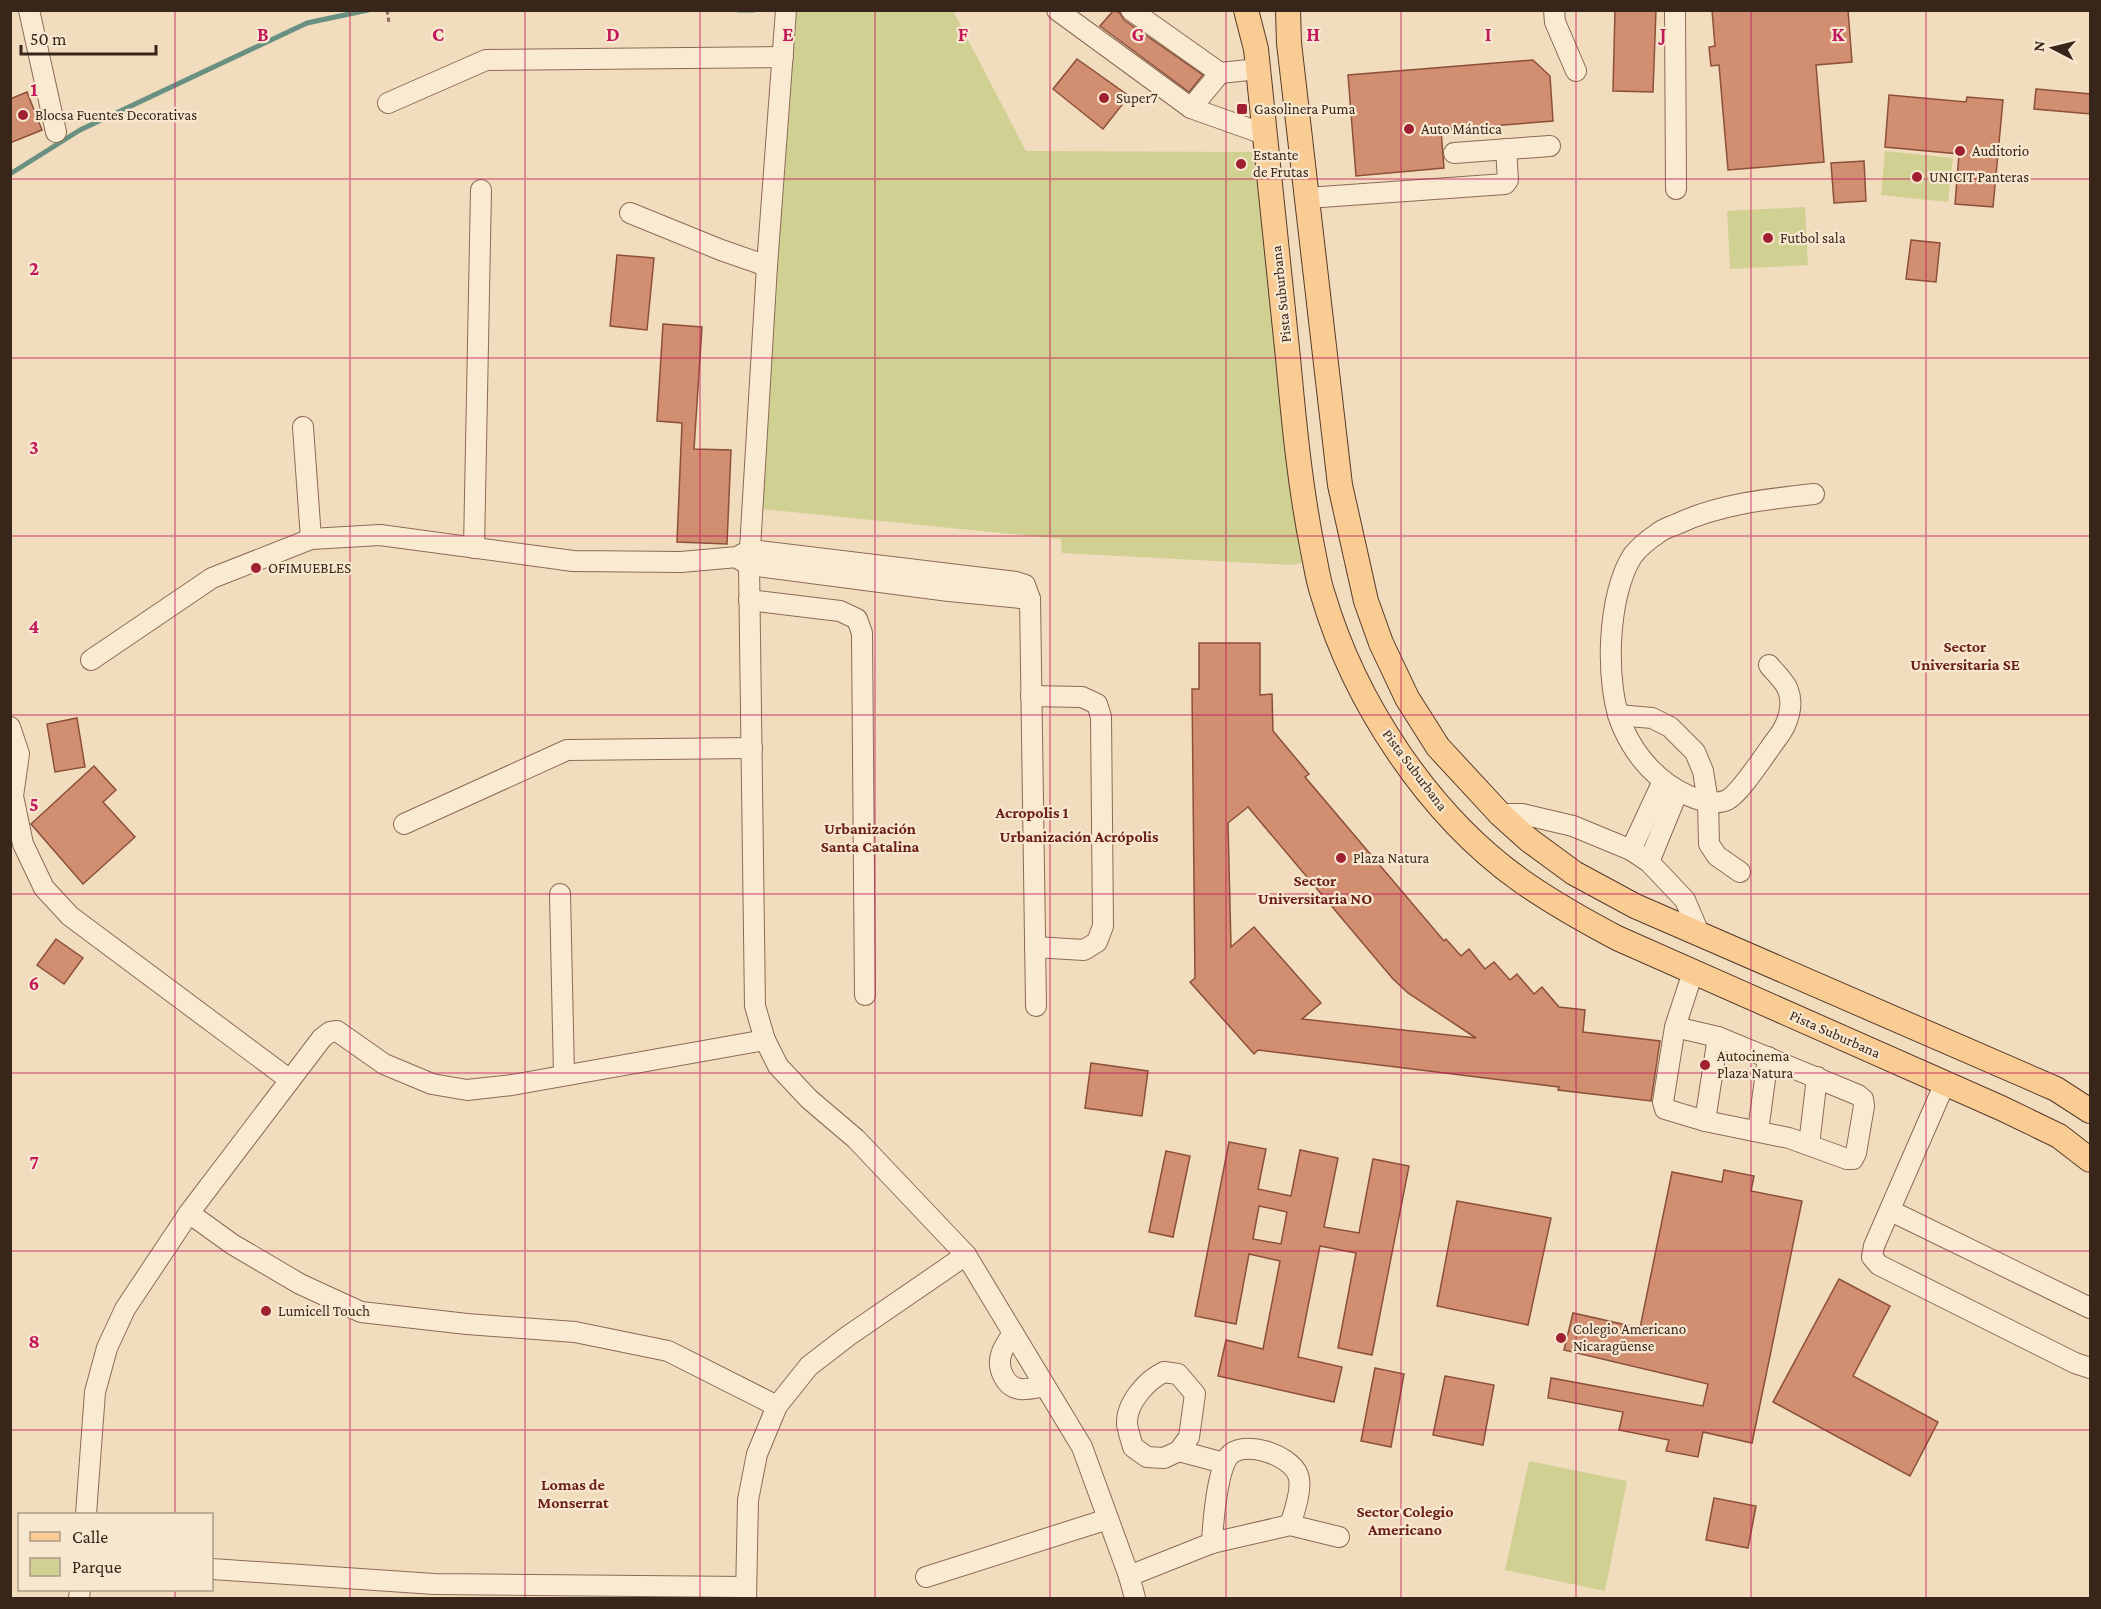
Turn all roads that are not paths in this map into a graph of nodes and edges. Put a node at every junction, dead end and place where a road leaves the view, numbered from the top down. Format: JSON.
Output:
{"nodes":[{"id":1,"x":29,"y":10,"type":"edge"},
{"id":2,"x":786,"y":10,"type":"edge"},
{"id":3,"x":1057,"y":10,"type":"edge"},
{"id":4,"x":1131,"y":10,"type":"edge"},
{"id":5,"x":1246,"y":10,"type":"edge"},
{"id":6,"x":1288,"y":10,"type":"edge"},
{"id":7,"x":1554,"y":10,"type":"edge"},
{"id":8,"x":1675,"y":10,"type":"edge"},
{"id":9,"x":783,"y":57,"type":"junction"},
{"id":10,"x":1258,"y":69,"type":"junction"},
{"id":11,"x":1576,"y":71,"type":"dead end"},
{"id":12,"x":1220,"y":73,"type":"junction"},
{"id":13,"x":388,"y":103,"type":"dead end"},
{"id":14,"x":1191,"y":108,"type":"junction"},
{"id":15,"x":56,"y":132,"type":"dead end"},
{"id":16,"x":1264,"y":134,"type":"junction"},
{"id":17,"x":1550,"y":146,"type":"dead end"},
{"id":18,"x":1506,"y":149,"type":"junction"},
{"id":19,"x":1454,"y":153,"type":"dead end"},
{"id":20,"x":1676,"y":189,"type":"dead end"},
{"id":21,"x":481,"y":190,"type":"dead end"},
{"id":22,"x":1307,"y":198,"type":"junction"},
{"id":23,"x":630,"y":213,"type":"dead end"},
{"id":24,"x":767,"y":266,"type":"junction"},
{"id":25,"x":303,"y":427,"type":"dead end"},
{"id":26,"x":1814,"y":494,"type":"dead end"},
{"id":27,"x":311,"y":539,"type":"junction"},
{"id":28,"x":474,"y":548,"type":"junction"},
{"id":29,"x":745,"y":557,"type":"junction"},
{"id":30,"x":750,"y":600,"type":"junction"},
{"id":31,"x":91,"y":660,"type":"dead end"},
{"id":32,"x":1769,"y":665,"type":"dead end"},
{"id":33,"x":1031,"y":696,"type":"junction"},
{"id":34,"x":1618,"y":715,"type":"junction"},
{"id":35,"x":10,"y":727,"type":"edge"},
{"id":36,"x":752,"y":748,"type":"junction"},
{"id":37,"x":1670,"y":786,"type":"junction"},
{"id":38,"x":1708,"y":802,"type":"junction"},
{"id":39,"x":1500,"y":814,"type":"junction"},
{"id":40,"x":404,"y":824,"type":"dead end"},
{"id":41,"x":1631,"y":850,"type":"junction"},
{"id":42,"x":10,"y":859,"type":"edge"},
{"id":43,"x":31,"y":861,"type":"junction"},
{"id":44,"x":1649,"y":862,"type":"junction"},
{"id":45,"x":1740,"y":872,"type":"dead end"},
{"id":46,"x":560,"y":894,"type":"dead end"},
{"id":47,"x":1699,"y":933,"type":"junction"},
{"id":48,"x":1035,"y":947,"type":"junction"},
{"id":49,"x":1693,"y":972,"type":"junction"},
{"id":50,"x":865,"y":995,"type":"dead end"},
{"id":51,"x":1036,"y":1006,"type":"dead end"},
{"id":52,"x":1675,"y":1028,"type":"junction"},
{"id":53,"x":1718,"y":1037,"type":"junction"},
{"id":54,"x":765,"y":1040,"type":"junction"},
{"id":55,"x":1768,"y":1057,"type":"junction"},
{"id":56,"x":1919,"y":1071,"type":"junction"},
{"id":57,"x":564,"y":1076,"type":"junction"},
{"id":58,"x":1817,"y":1077,"type":"junction"},
{"id":59,"x":290,"y":1080,"type":"junction"},
{"id":60,"x":1945,"y":1083,"type":"junction"},
{"id":61,"x":2091,"y":1111,"type":"edge"},
{"id":62,"x":1706,"y":1121,"type":"junction"},
{"id":63,"x":1758,"y":1131,"type":"junction"},
{"id":64,"x":2091,"y":1144,"type":"edge"},
{"id":65,"x":1809,"y":1145,"type":"junction"},
{"id":66,"x":2091,"y":1160,"type":"edge"},
{"id":67,"x":1891,"y":1211,"type":"junction"},
{"id":68,"x":189,"y":1213,"type":"junction"},
{"id":69,"x":966,"y":1256,"type":"junction"},
{"id":70,"x":2091,"y":1308,"type":"edge"},
{"id":71,"x":1013,"y":1333,"type":"junction"},
{"id":72,"x":2091,"y":1368,"type":"edge"},
{"id":73,"x":1045,"y":1386,"type":"junction"},
{"id":74,"x":777,"y":1406,"type":"junction"},
{"id":75,"x":1179,"y":1451,"type":"dead end"},
{"id":76,"x":1224,"y":1463,"type":"junction"},
{"id":77,"x":86,"y":1513,"type":"edge"},
{"id":78,"x":1108,"y":1519,"type":"junction"},
{"id":79,"x":1290,"y":1525,"type":"junction"},
{"id":80,"x":1339,"y":1537,"type":"dead end"},
{"id":81,"x":1212,"y":1543,"type":"junction"},
{"id":82,"x":213,"y":1569,"type":"edge"},
{"id":83,"x":1129,"y":1576,"type":"junction"},
{"id":84,"x":926,"y":1577,"type":"dead end"},
{"id":85,"x":746,"y":1593,"type":"edge"},
{"id":86,"x":1135,"y":1599,"type":"edge"}],
"edges":[{"from":1,"to":15,"type":"street"},
{"from":2,"to":9,"type":"street"},
{"from":3,"to":14,"type":"street"},
{"from":4,"to":12,"type":"street"},
{"from":5,"to":10,"type":"main road","name":"Pista Suburbana"},
{"from":6,"to":22,"type":"main road"},
{"from":7,"to":11,"type":"street"},
{"from":8,"to":20,"type":"street"},
{"from":9,"to":13,"type":"street"},
{"from":9,"to":24,"type":"street"},
{"from":10,"to":12,"type":"street"},
{"from":10,"to":16,"type":"main road","name":"Pista Suburbana"},
{"from":12,"to":14,"type":"street"},
{"from":14,"to":16,"type":"street"},
{"from":16,"to":49,"type":"main road","name":"Pista Suburbana"},
{"from":17,"to":18,"type":"street"},
{"from":18,"to":19,"type":"street"},
{"from":18,"to":22,"type":"street"},
{"from":21,"to":28,"type":"street"},
{"from":22,"to":39,"type":"main road"},
{"from":23,"to":24,"type":"street"},
{"from":24,"to":29,"type":"street"},
{"from":25,"to":27,"type":"street"},
{"from":26,"to":34,"type":"street"},
{"from":27,"to":28,"type":"street"},
{"from":27,"to":31,"type":"street"},
{"from":28,"to":29,"type":"street"},
{"from":29,"to":30,"type":"street"},
{"from":29,"to":33,"type":"street"},
{"from":30,"to":36,"type":"street"},
{"from":30,"to":50,"type":"street"},
{"from":32,"to":38,"type":"street"},
{"from":33,"to":48,"type":"street"},
{"from":33,"to":48,"type":"street"},
{"from":34,"to":37,"type":"street"},
{"from":34,"to":38,"type":"street"},
{"from":35,"to":43,"type":"street"},
{"from":36,"to":40,"type":"street"},
{"from":36,"to":54,"type":"street"},
{"from":37,"to":38,"type":"street"},
{"from":37,"to":41,"type":"street"},
{"from":37,"to":44,"type":"street"},
{"from":38,"to":45,"type":"street"},
{"from":39,"to":41,"type":"street"},
{"from":39,"to":47,"type":"main road"},
{"from":41,"to":44,"type":"street"},
{"from":42,"to":43,"type":"street"},
{"from":43,"to":59,"type":"street"},
{"from":44,"to":47,"type":"street"},
{"from":46,"to":57,"type":"street"},
{"from":47,"to":61,"type":"main road"},
{"from":48,"to":51,"type":"street"},
{"from":49,"to":52,"type":"street"},
{"from":49,"to":56,"type":"main road","name":"Pista Suburbana"},
{"from":52,"to":53,"type":"street"},
{"from":52,"to":62,"type":"street"},
{"from":53,"to":55,"type":"street"},
{"from":53,"to":62,"type":"street"},
{"from":54,"to":57,"type":"street"},
{"from":54,"to":69,"type":"street"},
{"from":55,"to":58,"type":"street"},
{"from":55,"to":63,"type":"street"},
{"from":56,"to":60,"type":"main road","name":"Pista Suburbana"},
{"from":56,"to":64,"type":"main road"},
{"from":57,"to":59,"type":"street"},
{"from":58,"to":65,"type":"street"},
{"from":58,"to":65,"type":"street"},
{"from":59,"to":68,"type":"street"},
{"from":60,"to":66,"type":"main road","name":"Pista Suburbana"},
{"from":60,"to":67,"type":"street"},
{"from":62,"to":63,"type":"street"},
{"from":63,"to":65,"type":"street"},
{"from":67,"to":70,"type":"street"},
{"from":67,"to":72,"type":"street"},
{"from":68,"to":74,"type":"street"},
{"from":68,"to":77,"type":"street"},
{"from":69,"to":71,"type":"street"},
{"from":69,"to":74,"type":"street"},
{"from":71,"to":73,"type":"street"},
{"from":71,"to":73,"type":"street"},
{"from":73,"to":78,"type":"street"},
{"from":74,"to":85,"type":"street"},
{"from":75,"to":76,"type":"street"},
{"from":76,"to":79,"type":"street"},
{"from":76,"to":81,"type":"street"},
{"from":78,"to":83,"type":"street"},
{"from":78,"to":84,"type":"street"},
{"from":79,"to":80,"type":"street"},
{"from":79,"to":81,"type":"street"},
{"from":81,"to":83,"type":"street"},
{"from":82,"to":85,"type":"street"},
{"from":83,"to":86,"type":"street"}]}
